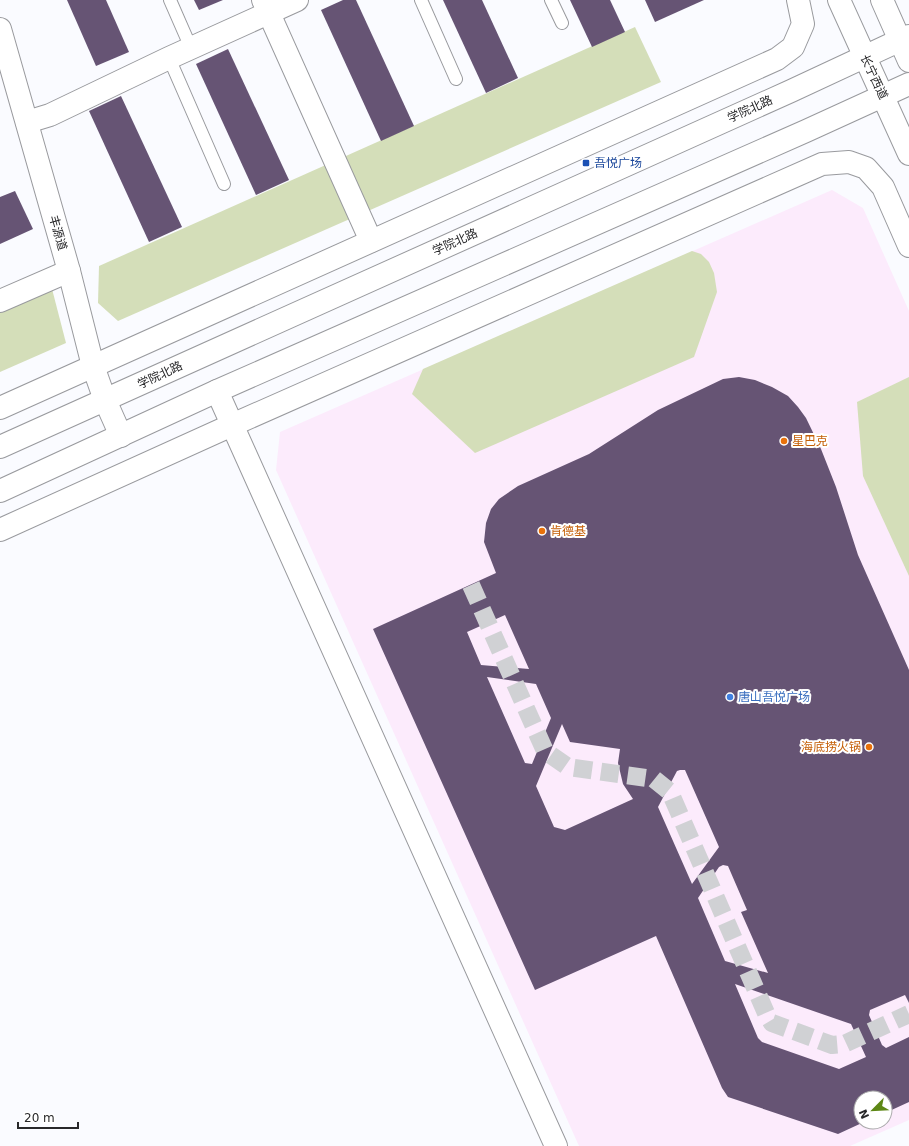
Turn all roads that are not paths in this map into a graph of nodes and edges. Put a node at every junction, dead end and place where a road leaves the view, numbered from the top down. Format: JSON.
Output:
{"nodes":[{"id":1,"x":170,"y":0,"type":"edge"},
{"id":2,"x":297,"y":0,"type":"edge"},
{"id":3,"x":421,"y":0,"type":"edge"},
{"id":4,"x":551,"y":0,"type":"edge"},
{"id":5,"x":798,"y":0,"type":"edge"},
{"id":6,"x":839,"y":0,"type":"edge"},
{"id":7,"x":882,"y":0,"type":"edge"},
{"id":8,"x":266,"y":6,"type":"edge"},
{"id":9,"x":562,"y":23,"type":"dead end"},
{"id":10,"x":0,"y":29,"type":"edge"},
{"id":11,"x":904,"y":38,"type":"edge"},
{"id":12,"x":191,"y":48,"type":"junction"},
{"id":13,"x":864,"y":56,"type":"junction"},
{"id":14,"x":169,"y":58,"type":"junction"},
{"id":15,"x":909,"y":61,"type":"edge"},
{"id":16,"x":456,"y":79,"type":"dead end"},
{"id":17,"x":909,"y":84,"type":"edge"},
{"id":18,"x":883,"y":96,"type":"junction"},
{"id":19,"x":27,"y":122,"type":"junction"},
{"id":20,"x":909,"y":154,"type":"edge"},
{"id":21,"x":224,"y":184,"type":"dead end"},
{"id":22,"x":371,"y":241,"type":"junction"},
{"id":23,"x":909,"y":246,"type":"edge"},
{"id":24,"x":69,"y":271,"type":"junction"},
{"id":25,"x":0,"y":301,"type":"edge"},
{"id":26,"x":92,"y":366,"type":"junction"},
{"id":27,"x":217,"y":391,"type":"junction"},
{"id":28,"x":105,"y":400,"type":"junction"},
{"id":29,"x":0,"y":408,"type":"edge"},
{"id":30,"x":232,"y":425,"type":"junction"},
{"id":31,"x":121,"y":436,"type":"junction"},
{"id":32,"x":0,"y":447,"type":"edge"},
{"id":33,"x":0,"y":491,"type":"edge"},
{"id":34,"x":0,"y":530,"type":"edge"},
{"id":35,"x":556,"y":1146,"type":"edge"}],
"edges":[{"from":1,"to":12,"type":"lane"},
{"from":2,"to":8,"type":"street"},
{"from":3,"to":16,"type":"lane"},
{"from":4,"to":9,"type":"lane"},
{"from":5,"to":22,"type":"street"},
{"from":6,"to":13,"type":"street","name":"长宁西道"},
{"from":7,"to":11,"type":"street"},
{"from":8,"to":12,"type":"street"},
{"from":8,"to":22,"type":"street"},
{"from":10,"to":19,"type":"street","name":"丰源道"},
{"from":11,"to":13,"type":"street","name":"学院北路"},
{"from":11,"to":15,"type":"street"},
{"from":12,"to":14,"type":"street"},
{"from":13,"to":18,"type":"street","name":"长宁西道"},
{"from":13,"to":28,"type":"street","name":"学院北路"},
{"from":14,"to":19,"type":"street"},
{"from":14,"to":21,"type":"lane"},
{"from":17,"to":18,"type":"street"},
{"from":18,"to":20,"type":"street","name":"长宁西道"},
{"from":18,"to":27,"type":"street"},
{"from":19,"to":24,"type":"street","name":"丰源道"},
{"from":22,"to":26,"type":"street"},
{"from":23,"to":30,"type":"street"},
{"from":24,"to":25,"type":"street"},
{"from":24,"to":26,"type":"street","name":"丰源道"},
{"from":26,"to":28,"type":"street","name":"丰源道"},
{"from":26,"to":29,"type":"street"},
{"from":27,"to":30,"type":"street"},
{"from":27,"to":31,"type":"street"},
{"from":28,"to":31,"type":"street","name":"丰源道"},
{"from":28,"to":32,"type":"street","name":"学院北路"},
{"from":30,"to":34,"type":"street"},
{"from":30,"to":35,"type":"street"},
{"from":31,"to":33,"type":"street"}]}
